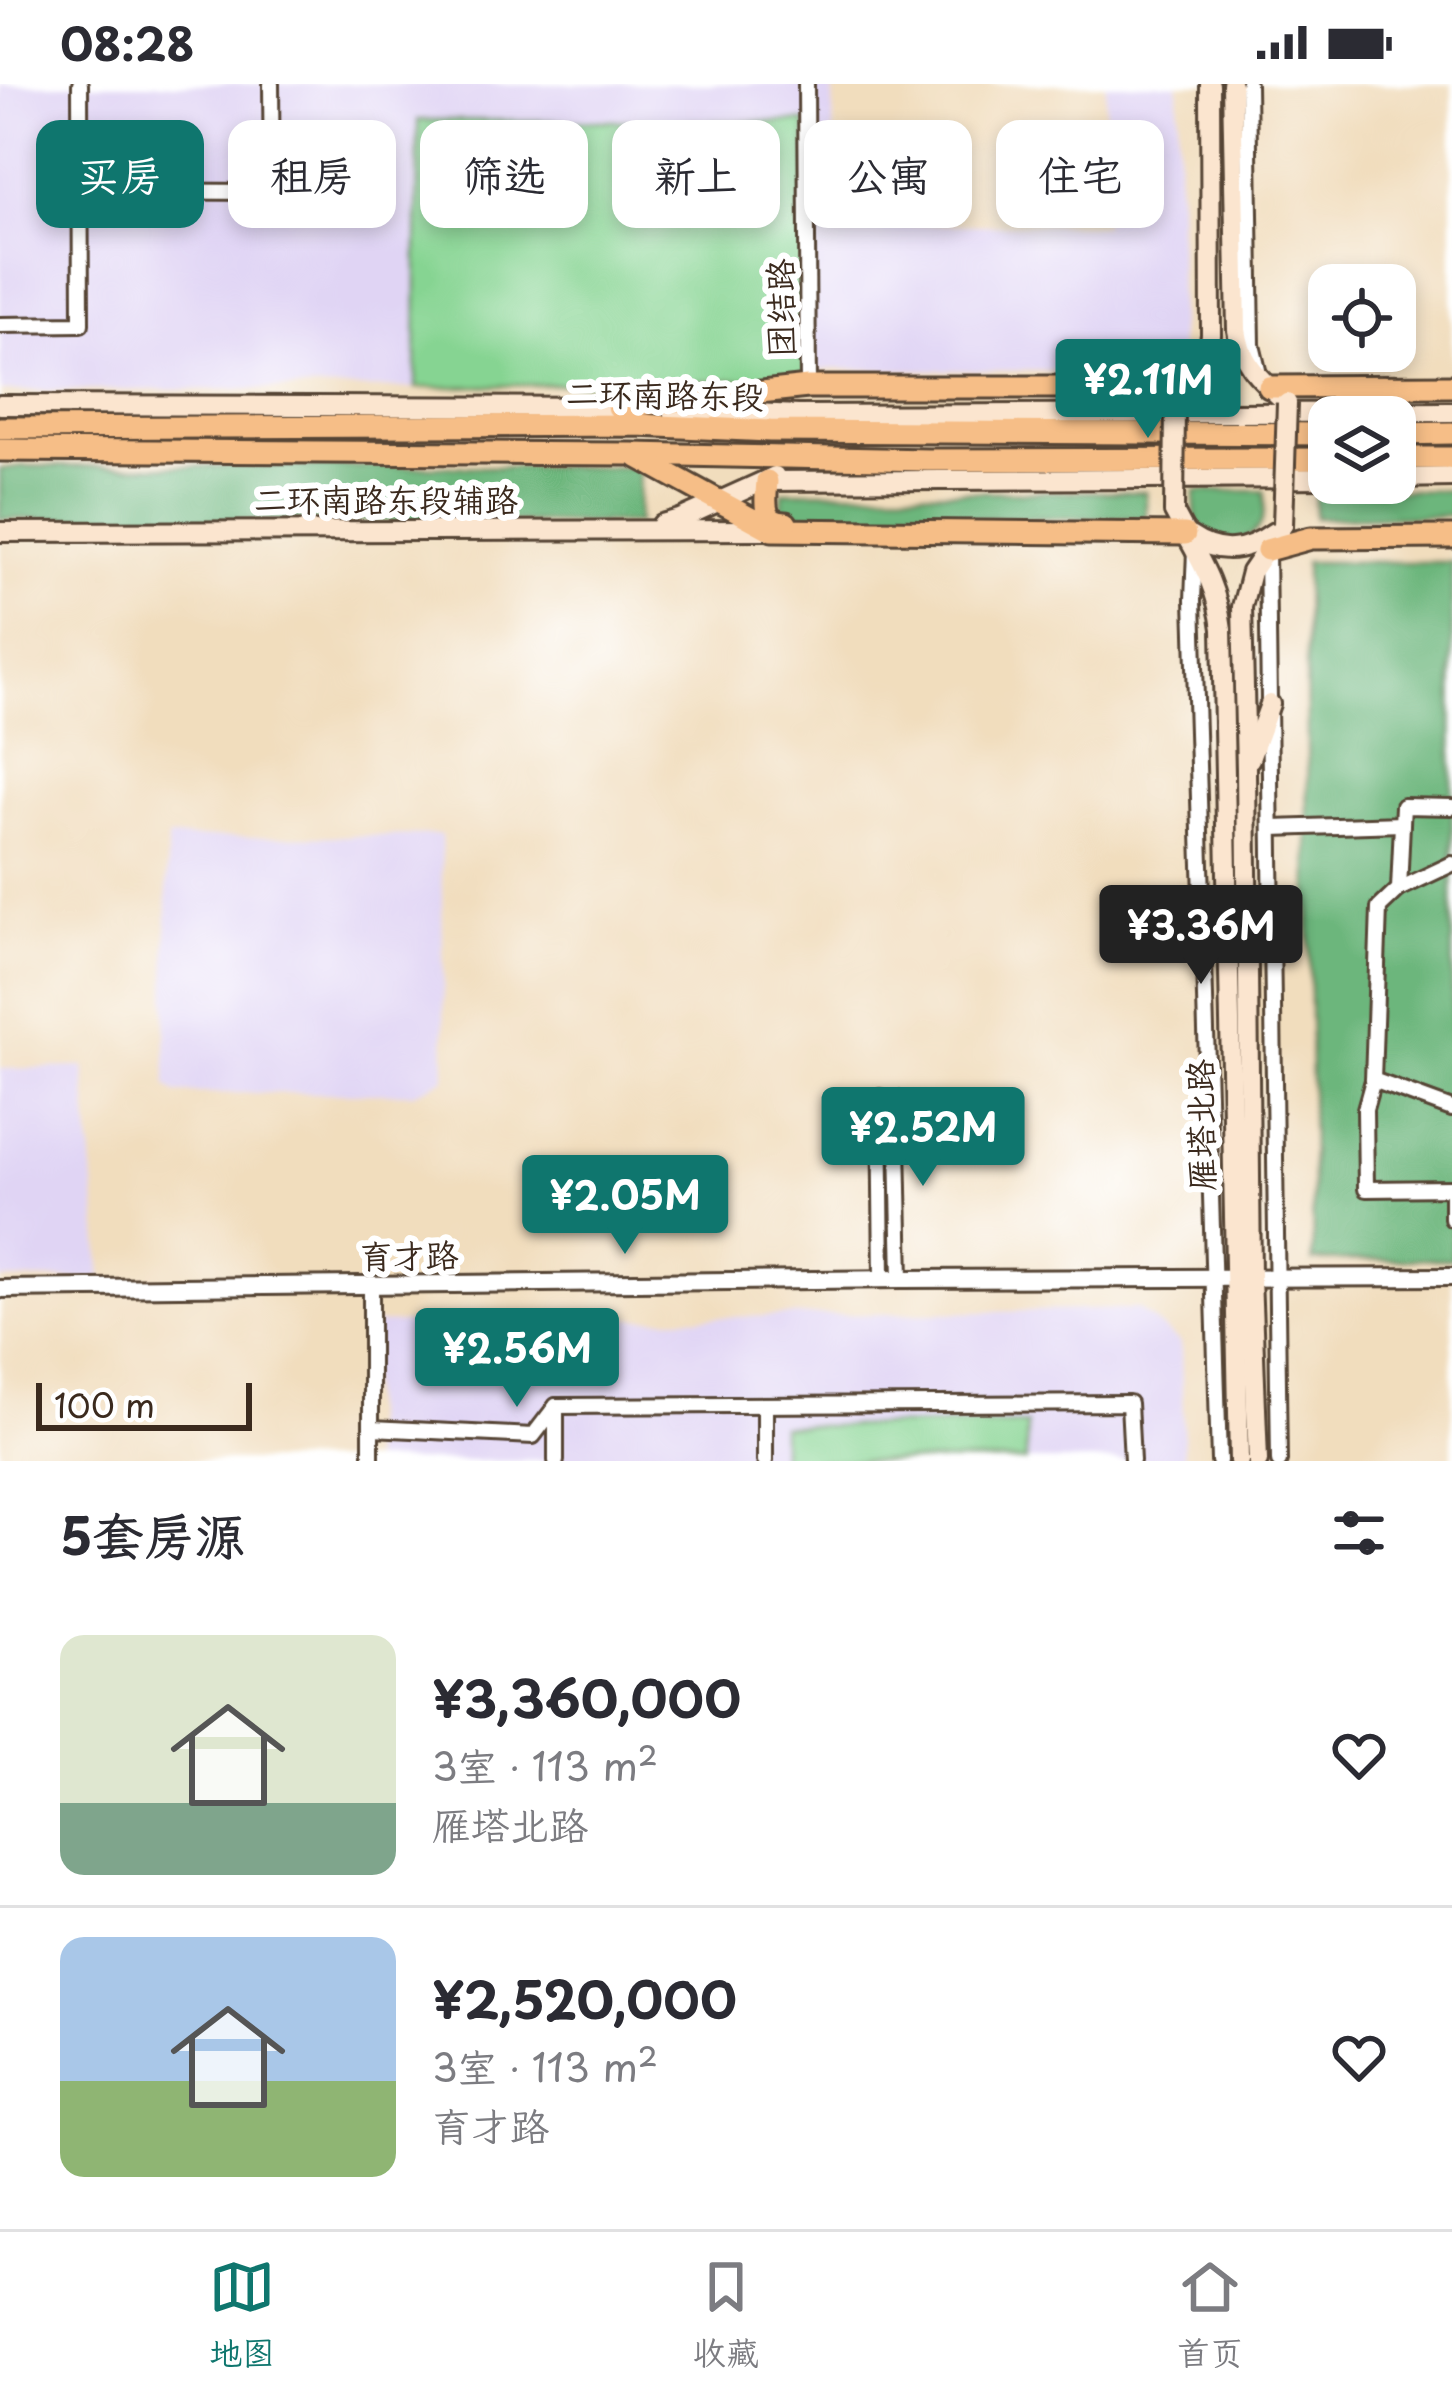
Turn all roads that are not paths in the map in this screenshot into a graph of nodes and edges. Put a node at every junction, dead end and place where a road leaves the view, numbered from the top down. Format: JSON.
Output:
{"nodes":[{"id":1,"x":80,"y":84,"type":"edge"},
{"id":2,"x":271,"y":84,"type":"edge"},
{"id":3,"x":806,"y":84,"type":"edge"},
{"id":4,"x":1210,"y":84,"type":"edge"},
{"id":5,"x":1232,"y":84,"type":"edge"},
{"id":6,"x":1248,"y":84,"type":"edge"},
{"id":7,"x":80,"y":120,"type":"edge"},
{"id":8,"x":204,"y":191,"type":"edge"},
{"id":9,"x":80,"y":228,"type":"edge"},
{"id":10,"x":0,"y":325,"type":"edge"},
{"id":11,"x":1266,"y":384,"type":"junction"},
{"id":12,"x":1186,"y":387,"type":"junction"},
{"id":13,"x":808,"y":388,"type":"junction"},
{"id":14,"x":1452,"y":391,"type":"edge"},
{"id":15,"x":1287,"y":403,"type":"junction"},
{"id":16,"x":0,"y":405,"type":"edge"},
{"id":17,"x":618,"y":407,"type":"junction"},
{"id":18,"x":1452,"y":412,"type":"edge"},
{"id":19,"x":0,"y":428,"type":"edge"},
{"id":20,"x":1452,"y":433,"type":"edge"},
{"id":21,"x":1308,"y":434,"type":"edge"},
{"id":22,"x":1416,"y":434,"type":"edge"},
{"id":23,"x":4,"y":451,"type":"edge"},
{"id":24,"x":632,"y":454,"type":"junction"},
{"id":25,"x":808,"y":456,"type":"junction"},
{"id":26,"x":1308,"y":458,"type":"edge"},
{"id":27,"x":1416,"y":458,"type":"edge"},
{"id":28,"x":1452,"y":458,"type":"edge"},
{"id":29,"x":1308,"y":478,"type":"edge"},
{"id":30,"x":1416,"y":478,"type":"edge"},
{"id":31,"x":1452,"y":478,"type":"edge"},
{"id":32,"x":767,"y":481,"type":"junction"},
{"id":33,"x":722,"y":501,"type":"junction"},
{"id":34,"x":1174,"y":512,"type":"junction"},
{"id":35,"x":1283,"y":525,"type":"junction"},
{"id":36,"x":1452,"y":526,"type":"edge"},
{"id":37,"x":634,"y":530,"type":"junction"},
{"id":38,"x":772,"y":530,"type":"junction"},
{"id":39,"x":0,"y":532,"type":"edge"},
{"id":40,"x":1452,"y":537,"type":"edge"},
{"id":41,"x":1190,"y":542,"type":"junction"},
{"id":42,"x":1267,"y":550,"type":"junction"},
{"id":43,"x":1270,"y":704,"type":"junction"},
{"id":44,"x":1246,"y":769,"type":"junction"},
{"id":45,"x":1452,"y":806,"type":"edge"},
{"id":46,"x":1402,"y":824,"type":"junction"},
{"id":47,"x":1272,"y":828,"type":"junction"},
{"id":48,"x":1452,"y":864,"type":"edge"},
{"id":49,"x":1399,"y":889,"type":"junction"},
{"id":50,"x":1373,"y":1080,"type":"junction"},
{"id":51,"x":880,"y":1097,"type":"dead end"},
{"id":52,"x":897,"y":1099,"type":"dead end"},
{"id":53,"x":1452,"y":1108,"type":"edge"},
{"id":54,"x":1452,"y":1219,"type":"edge"},
{"id":55,"x":1276,"y":1276,"type":"junction"},
{"id":56,"x":1212,"y":1277,"type":"junction"},
{"id":57,"x":1242,"y":1277,"type":"junction"},
{"id":58,"x":1452,"y":1277,"type":"edge"},
{"id":59,"x":891,"y":1279,"type":"junction"},
{"id":60,"x":371,"y":1287,"type":"junction"},
{"id":61,"x":0,"y":1289,"type":"edge"},
{"id":62,"x":556,"y":1406,"type":"junction"},
{"id":63,"x":765,"y":1406,"type":"junction"},
{"id":64,"x":372,"y":1428,"type":"junction"},
{"id":65,"x":371,"y":1461,"type":"edge"},
{"id":66,"x":556,"y":1461,"type":"edge"},
{"id":67,"x":765,"y":1461,"type":"edge"},
{"id":68,"x":1132,"y":1461,"type":"edge"},
{"id":69,"x":1219,"y":1461,"type":"edge"},
{"id":70,"x":1239,"y":1461,"type":"edge"},
{"id":71,"x":1258,"y":1461,"type":"edge"},
{"id":72,"x":1280,"y":1461,"type":"edge"}],
"edges":[{"from":1,"to":7,"type":"street"},
{"from":2,"to":8,"type":"street"},
{"from":3,"to":13,"type":"street","name":"团结路"},
{"from":4,"to":12,"type":"main road"},
{"from":5,"to":11,"type":"main road"},
{"from":6,"to":11,"type":"street"},
{"from":9,"to":10,"type":"street"},
{"from":11,"to":14,"type":"highway"},
{"from":11,"to":15,"type":"main road"},
{"from":12,"to":13,"type":"highway"},
{"from":12,"to":34,"type":"main road","bridge":true},
{"from":13,"to":17,"type":"highway"},
{"from":14,"to":15,"type":"highway"},
{"from":15,"to":35,"type":"main road","bridge":true},
{"from":16,"to":17,"type":"main road"},
{"from":17,"to":18,"type":"main road"},
{"from":19,"to":21,"type":"highway","name":"二环南路东段"},
{"from":20,"to":22,"type":"highway"},
{"from":23,"to":24,"type":"highway","name":"二环南路东段"},
{"from":24,"to":25,"type":"highway","name":"二环南路东段"},
{"from":24,"to":33,"type":"highway"},
{"from":25,"to":26,"type":"highway","name":"二环南路东段"},
{"from":25,"to":32,"type":"main road"},
{"from":27,"to":28,"type":"highway"},
{"from":29,"to":32,"type":"main road"},
{"from":30,"to":31,"type":"main road"},
{"from":32,"to":33,"type":"main road"},
{"from":32,"to":34,"type":"highway"},
{"from":33,"to":37,"type":"main road"},
{"from":33,"to":38,"type":"highway"},
{"from":34,"to":41,"type":"main road","name":"雁塔北路"},
{"from":35,"to":36,"type":"highway"},
{"from":35,"to":41,"type":"main road"},
{"from":35,"to":42,"type":"main road","name":"雁塔北路"},
{"from":37,"to":38,"type":"main road","name":"二环南路东段辅路"},
{"from":37,"to":39,"type":"main road","name":"二环南路东段辅路"},
{"from":38,"to":41,"type":"highway"},
{"from":40,"to":42,"type":"highway"},
{"from":41,"to":56,"type":"street"},
{"from":41,"to":57,"type":"main road","name":"雁塔北路"},
{"from":42,"to":43,"type":"street"},
{"from":42,"to":44,"type":"main road","name":"雁塔北路"},
{"from":43,"to":44,"type":"main road"},
{"from":43,"to":47,"type":"street"},
{"from":44,"to":57,"type":"main road","name":"雁塔北路"},
{"from":45,"to":46,"type":"street"},
{"from":46,"to":47,"type":"street"},
{"from":46,"to":49,"type":"street"},
{"from":47,"to":55,"type":"street"},
{"from":48,"to":49,"type":"street"},
{"from":49,"to":50,"type":"street"},
{"from":50,"to":53,"type":"street"},
{"from":50,"to":54,"type":"street"},
{"from":51,"to":59,"type":"street"},
{"from":52,"to":59,"type":"street"},
{"from":55,"to":57,"type":"street","name":"育才路"},
{"from":55,"to":58,"type":"street","name":"育才路"},
{"from":55,"to":72,"type":"street"},
{"from":56,"to":57,"type":"street","name":"育才路"},
{"from":56,"to":59,"type":"street","name":"育才路"},
{"from":56,"to":69,"type":"street"},
{"from":57,"to":70,"type":"main road","name":"雁塔北路"},
{"from":57,"to":71,"type":"main road","name":"雁塔北路"},
{"from":59,"to":60,"type":"street","name":"育才路"},
{"from":60,"to":61,"type":"street","name":"育才路"},
{"from":60,"to":64,"type":"street"},
{"from":62,"to":63,"type":"street"},
{"from":62,"to":64,"type":"street"},
{"from":62,"to":66,"type":"street"},
{"from":63,"to":67,"type":"street"},
{"from":63,"to":68,"type":"street"},
{"from":64,"to":65,"type":"street"}]}
